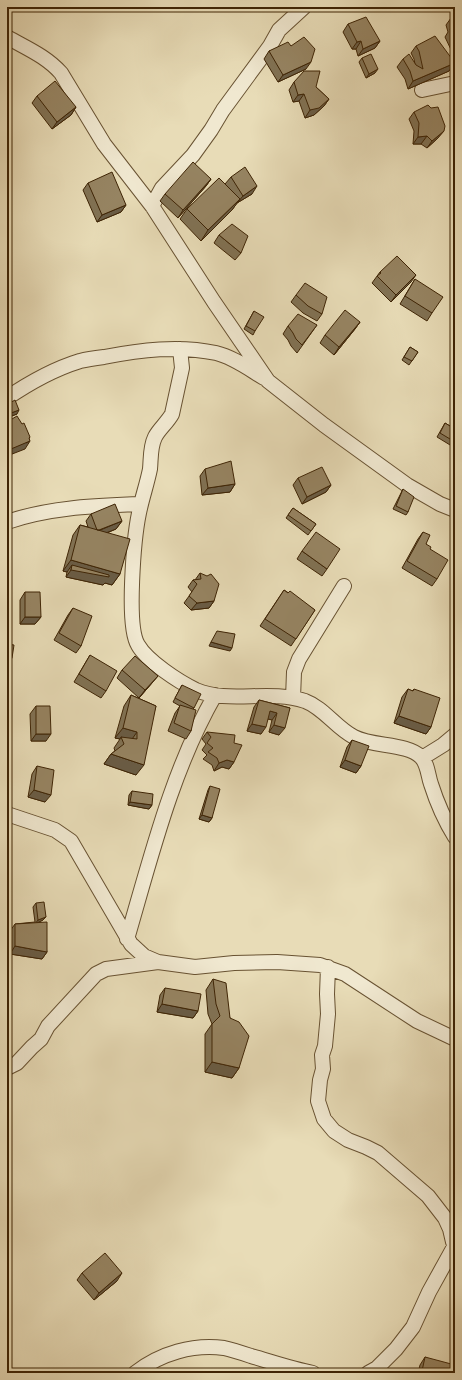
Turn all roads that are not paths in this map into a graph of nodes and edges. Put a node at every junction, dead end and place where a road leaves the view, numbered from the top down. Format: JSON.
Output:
{"nodes":[{"id":1,"x":304,"y":7,"type":"edge"},
{"id":2,"x":7,"y":37,"type":"edge"},
{"id":3,"x":455,"y":83,"type":"edge"},
{"id":4,"x":422,"y":90,"type":"dead end"},
{"id":5,"x":152,"y":206,"type":"junction"},
{"id":6,"x":180,"y":349,"type":"junction"},
{"id":7,"x":268,"y":380,"type":"junction"},
{"id":8,"x":7,"y":398,"type":"edge"},
{"id":9,"x":140,"y":504,"type":"junction"},
{"id":10,"x":455,"y":510,"type":"edge"},
{"id":11,"x":7,"y":522,"type":"edge"},
{"id":12,"x":344,"y":586,"type":"dead end"},
{"id":13,"x":215,"y":695,"type":"junction"},
{"id":14,"x":293,"y":698,"type":"junction"},
{"id":15,"x":455,"y":735,"type":"edge"},
{"id":16,"x":422,"y":758,"type":"junction"},
{"id":17,"x":7,"y":814,"type":"edge"},
{"id":18,"x":455,"y":837,"type":"edge"},
{"id":19,"x":127,"y":939,"type":"junction"},
{"id":20,"x":158,"y":962,"type":"junction"},
{"id":21,"x":328,"y":967,"type":"junction"},
{"id":22,"x":455,"y":1039,"type":"edge"},
{"id":23,"x":7,"y":1068,"type":"edge"},
{"id":24,"x":455,"y":1244,"type":"edge"},
{"id":25,"x":382,"y":1368,"type":"edge"},
{"id":26,"x":282,"y":1370,"type":"edge"},
{"id":27,"x":135,"y":1373,"type":"edge"},
{"id":28,"x":313,"y":1373,"type":"edge"},
{"id":29,"x":368,"y":1373,"type":"edge"}],
"edges":[{"from":1,"to":5,"type":"street"},
{"from":2,"to":5,"type":"street"},
{"from":3,"to":4,"type":"street"},
{"from":5,"to":7,"type":"street"},
{"from":6,"to":7,"type":"street"},
{"from":6,"to":8,"type":"street"},
{"from":6,"to":9,"type":"street"},
{"from":7,"to":10,"type":"street"},
{"from":9,"to":11,"type":"street"},
{"from":9,"to":13,"type":"street"},
{"from":12,"to":14,"type":"street"},
{"from":13,"to":14,"type":"street"},
{"from":13,"to":19,"type":"street"},
{"from":14,"to":16,"type":"street"},
{"from":15,"to":16,"type":"street"},
{"from":16,"to":18,"type":"street"},
{"from":17,"to":19,"type":"street"},
{"from":19,"to":20,"type":"street"},
{"from":20,"to":21,"type":"street"},
{"from":20,"to":23,"type":"street"},
{"from":21,"to":22,"type":"street"},
{"from":21,"to":24,"type":"street"},
{"from":24,"to":25,"type":"street"},
{"from":25,"to":29,"type":"street"},
{"from":26,"to":27,"type":"street"},
{"from":26,"to":28,"type":"street"}]}
